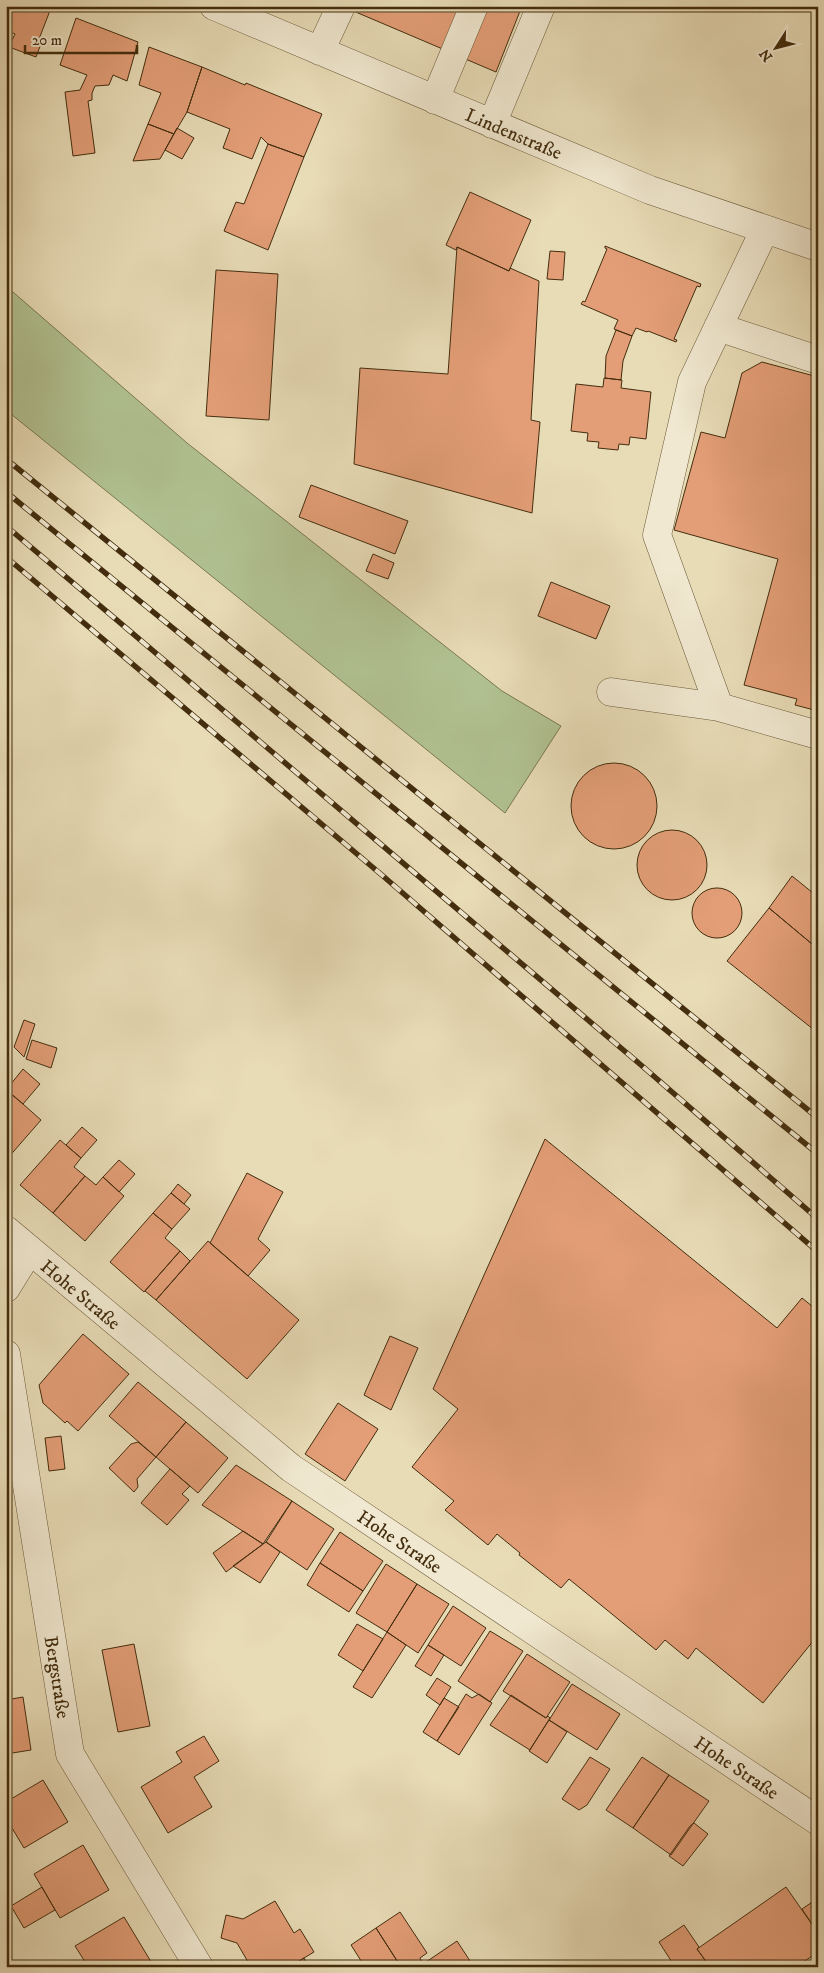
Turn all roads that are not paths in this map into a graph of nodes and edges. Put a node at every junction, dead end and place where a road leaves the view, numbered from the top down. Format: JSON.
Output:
{"nodes":[{"id":1,"x":214,"y":6,"type":"edge"},
{"id":2,"x":342,"y":6,"type":"edge"},
{"id":3,"x":474,"y":6,"type":"edge"},
{"id":4,"x":542,"y":6,"type":"edge"},
{"id":5,"x":320,"y":51,"type":"junction"},
{"id":6,"x":435,"y":100,"type":"junction"},
{"id":7,"x":492,"y":124,"type":"junction"},
{"id":8,"x":765,"y":229,"type":"junction"},
{"id":9,"x":818,"y":248,"type":"edge"},
{"id":10,"x":718,"y":327,"type":"junction"},
{"id":11,"x":818,"y":360,"type":"edge"},
{"id":12,"x":611,"y":692,"type":"dead end"},
{"id":13,"x":719,"y":707,"type":"junction"},
{"id":14,"x":818,"y":735,"type":"edge"},
{"id":15,"x":6,"y":1230,"type":"edge"},
{"id":16,"x":29,"y":1251,"type":"junction"},
{"id":17,"x":6,"y":1288,"type":"edge"},
{"id":18,"x":6,"y":1354,"type":"edge"},
{"id":19,"x":818,"y":1821,"type":"edge"},
{"id":20,"x":199,"y":1967,"type":"edge"}],
"edges":[{"from":1,"to":5,"type":"street","name":"Lindenstraße"},
{"from":2,"to":5,"type":"street"},
{"from":3,"to":6,"type":"street"},
{"from":4,"to":7,"type":"street"},
{"from":5,"to":6,"type":"street","name":"Lindenstraße"},
{"from":6,"to":7,"type":"street","name":"Lindenstraße"},
{"from":7,"to":8,"type":"street","name":"Lindenstraße"},
{"from":8,"to":9,"type":"street","name":"Lindenstraße"},
{"from":8,"to":10,"type":"street"},
{"from":10,"to":11,"type":"street"},
{"from":10,"to":13,"type":"street"},
{"from":12,"to":13,"type":"street"},
{"from":13,"to":14,"type":"street"},
{"from":15,"to":16,"type":"street","name":"Hohe Straße"},
{"from":16,"to":17,"type":"street"},
{"from":16,"to":19,"type":"street","name":"Hohe Straße"},
{"from":18,"to":20,"type":"street","name":"Bergstraße"}]}
